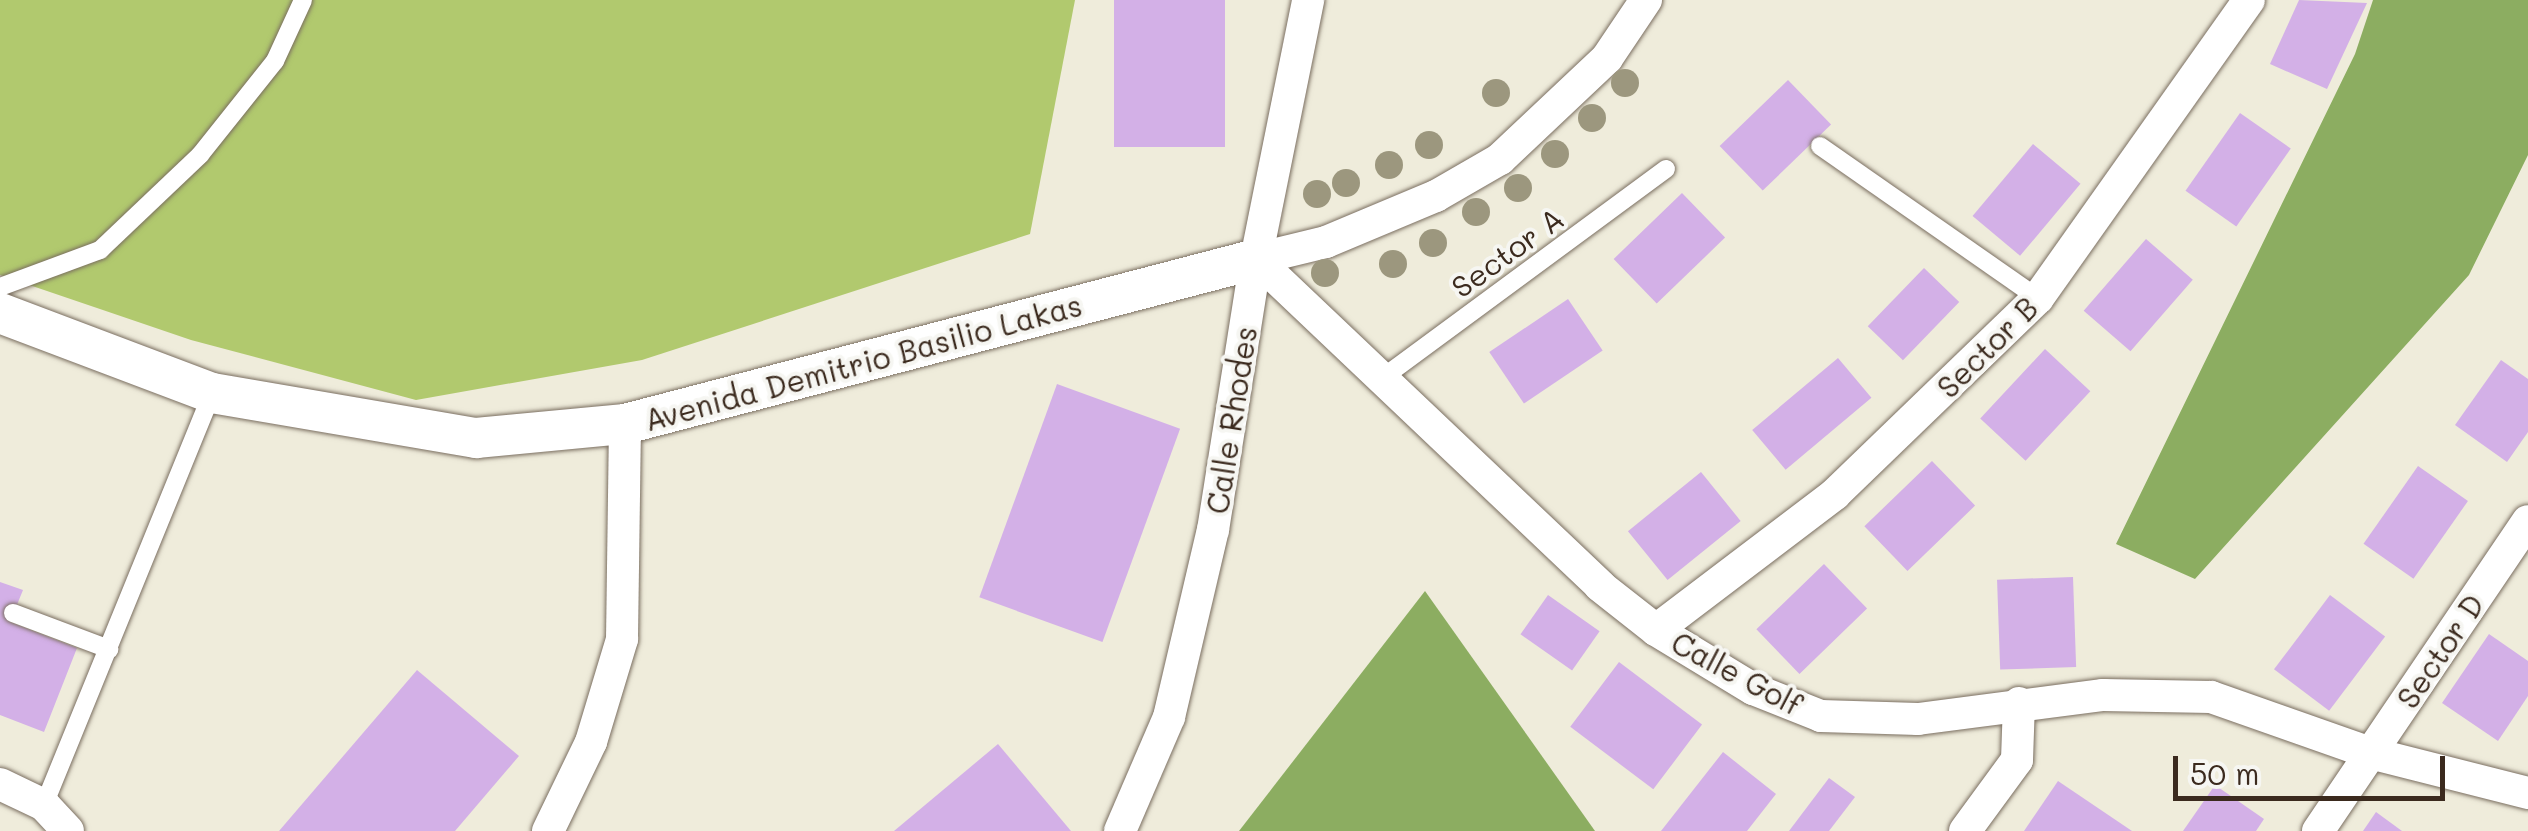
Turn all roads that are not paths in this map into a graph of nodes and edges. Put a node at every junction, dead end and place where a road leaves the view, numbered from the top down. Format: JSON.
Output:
{"nodes":[{"id":1,"x":304,"y":0,"type":"edge"},
{"id":2,"x":1308,"y":0,"type":"edge"},
{"id":3,"x":1646,"y":0,"type":"edge"},
{"id":4,"x":2249,"y":0,"type":"edge"},
{"id":5,"x":1820,"y":146,"type":"dead end"},
{"id":6,"x":1666,"y":169,"type":"dead end"},
{"id":7,"x":1256,"y":260,"type":"junction"},
{"id":8,"x":0,"y":288,"type":"edge"},
{"id":9,"x":2038,"y":298,"type":"junction"},
{"id":10,"x":0,"y":313,"type":"edge"},
{"id":11,"x":1381,"y":379,"type":"junction"},
{"id":12,"x":212,"y":392,"type":"junction"},
{"id":13,"x":624,"y":424,"type":"junction"},
{"id":14,"x":2528,"y":521,"type":"edge"},
{"id":15,"x":14,"y":613,"type":"dead end"},
{"id":16,"x":1656,"y":630,"type":"junction"},
{"id":17,"x":109,"y":649,"type":"junction"},
{"id":18,"x":2019,"y":703,"type":"junction"},
{"id":19,"x":2370,"y":753,"type":"junction"},
{"id":20,"x":0,"y":784,"type":"edge"},
{"id":21,"x":2528,"y":793,"type":"edge"},
{"id":22,"x":44,"y":806,"type":"junction"},
{"id":23,"x":68,"y":831,"type":"edge"},
{"id":24,"x":548,"y":831,"type":"edge"},
{"id":25,"x":1120,"y":831,"type":"edge"},
{"id":26,"x":1965,"y":831,"type":"edge"},
{"id":27,"x":2318,"y":831,"type":"edge"}],
"edges":[{"from":1,"to":8,"type":"lane"},
{"from":2,"to":7,"type":"street","name":"Calle Rhodes"},
{"from":3,"to":7,"type":"street","name":"Avenida Demitrio Basilio Lakas"},
{"from":4,"to":9,"type":"street","name":"Sector B"},
{"from":5,"to":9,"type":"lane"},
{"from":6,"to":11,"type":"lane","name":"Sector A"},
{"from":7,"to":11,"type":"street","name":"Calle Golf"},
{"from":7,"to":13,"type":"street","name":"Avenida Demitrio Basilio Lakas"},
{"from":7,"to":25,"type":"street","name":"Calle Rhodes"},
{"from":9,"to":16,"type":"street","name":"Sector B"},
{"from":10,"to":12,"type":"street","name":"Avenida Demitrio Basilio Lakas"},
{"from":11,"to":16,"type":"street","name":"Calle Golf"},
{"from":12,"to":13,"type":"street","name":"Avenida Demitrio Basilio Lakas"},
{"from":12,"to":17,"type":"lane"},
{"from":13,"to":24,"type":"street"},
{"from":14,"to":19,"type":"street","name":"Sector D"},
{"from":15,"to":17,"type":"lane"},
{"from":16,"to":18,"type":"street","name":"Calle Golf"},
{"from":17,"to":22,"type":"lane"},
{"from":18,"to":19,"type":"street","name":"Calle Golf"},
{"from":18,"to":26,"type":"street"},
{"from":19,"to":21,"type":"street","name":"Calle Golf"},
{"from":19,"to":27,"type":"street","name":"Sector D"},
{"from":20,"to":22,"type":"street"},
{"from":22,"to":23,"type":"street"}]}
